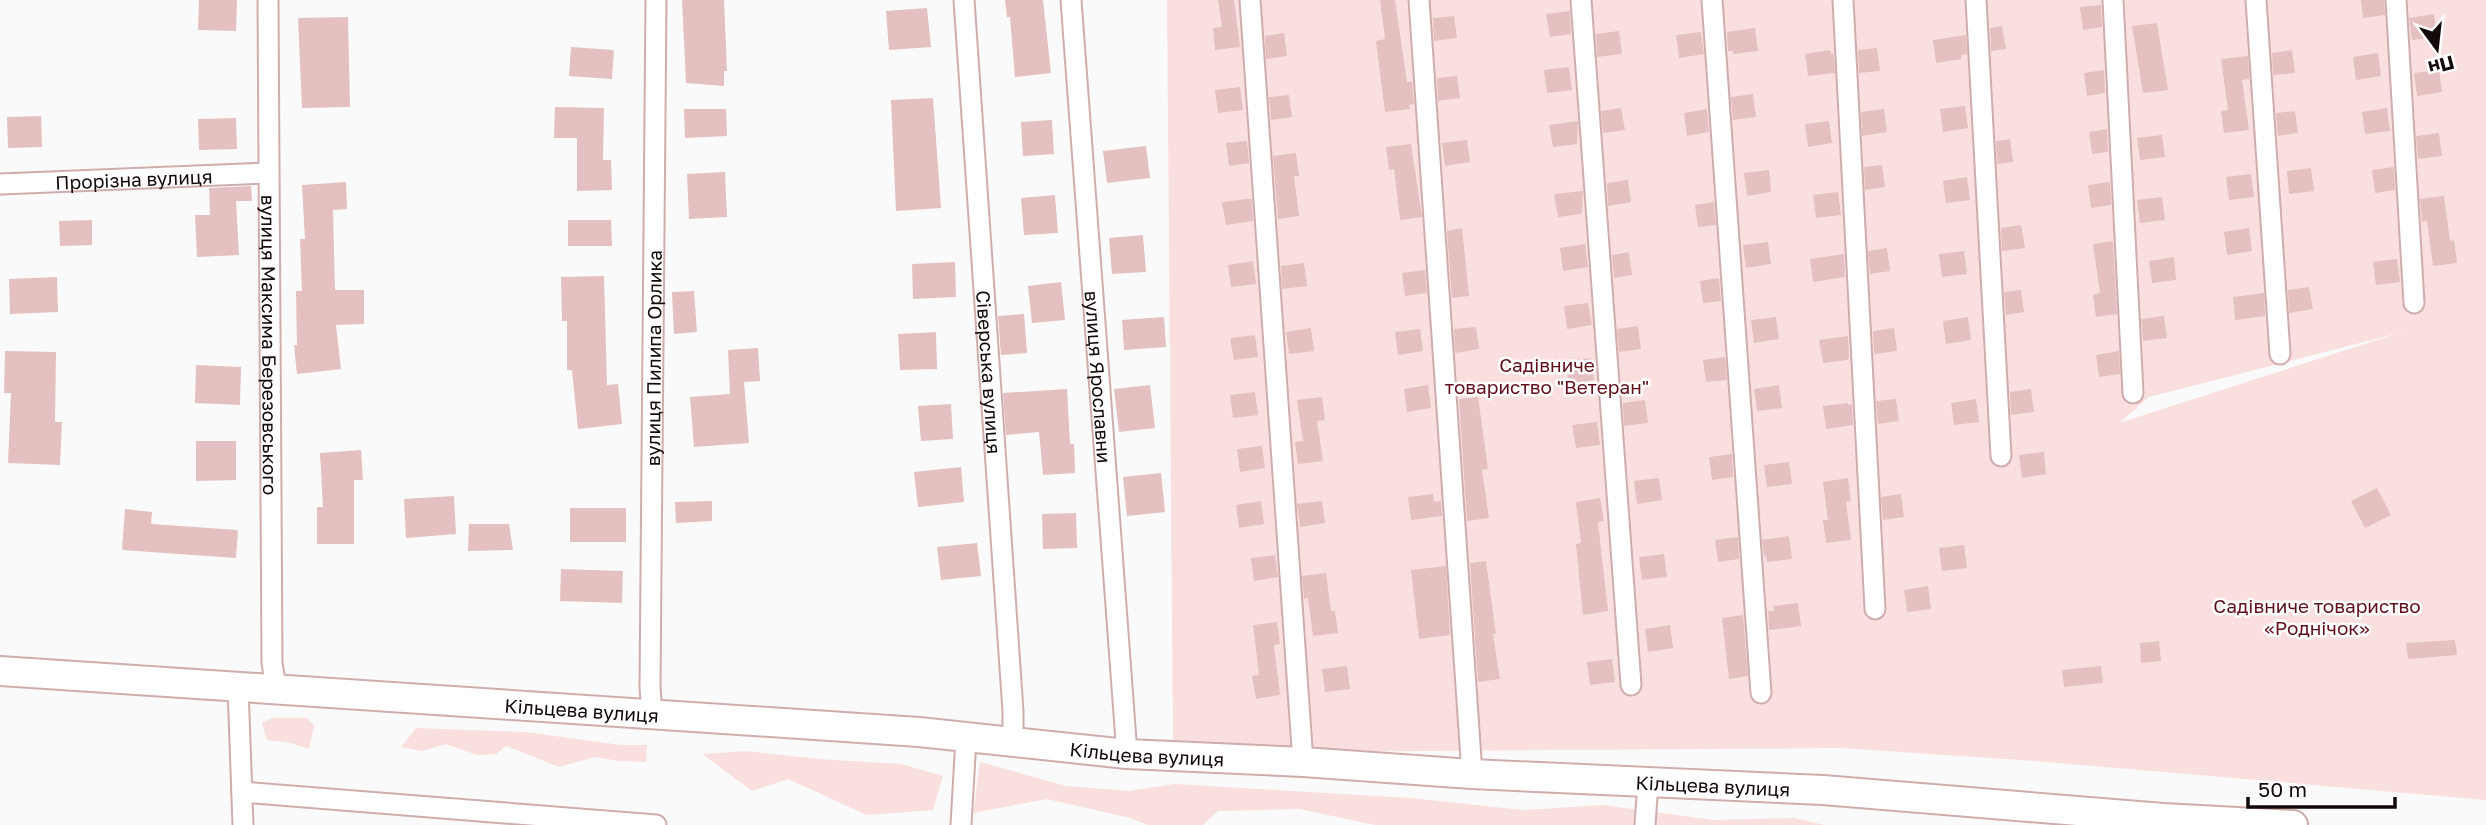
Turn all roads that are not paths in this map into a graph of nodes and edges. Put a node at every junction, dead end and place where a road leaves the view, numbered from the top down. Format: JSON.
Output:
{"nodes":[{"id":1,"x":268,"y":0,"type":"edge"},
{"id":2,"x":656,"y":0,"type":"edge"},
{"id":3,"x":964,"y":0,"type":"edge"},
{"id":4,"x":1071,"y":0,"type":"edge"},
{"id":5,"x":1250,"y":0,"type":"edge"},
{"id":6,"x":1419,"y":0,"type":"edge"},
{"id":7,"x":1581,"y":0,"type":"edge"},
{"id":8,"x":1712,"y":0,"type":"edge"},
{"id":9,"x":1843,"y":0,"type":"edge"},
{"id":10,"x":1976,"y":0,"type":"edge"},
{"id":11,"x":2113,"y":0,"type":"edge"},
{"id":12,"x":2256,"y":0,"type":"edge"},
{"id":13,"x":2396,"y":0,"type":"edge"},
{"id":14,"x":268,"y":173,"type":"junction"},
{"id":15,"x":1,"y":184,"type":"edge"},
{"id":16,"x":2414,"y":303,"type":"dead end"},
{"id":17,"x":2280,"y":354,"type":"dead end"},
{"id":18,"x":2133,"y":393,"type":"dead end"},
{"id":19,"x":2001,"y":456,"type":"dead end"},
{"id":20,"x":1875,"y":608,"type":"dead end"},
{"id":21,"x":0,"y":671,"type":"edge"},
{"id":22,"x":1631,"y":685,"type":"dead end"},
{"id":23,"x":238,"y":687,"type":"junction"},
{"id":24,"x":276,"y":688,"type":"junction"},
{"id":25,"x":1761,"y":693,"type":"dead end"},
{"id":26,"x":652,"y":715,"type":"junction"},
{"id":27,"x":966,"y":738,"type":"junction"},
{"id":28,"x":1013,"y":743,"type":"junction"},
{"id":29,"x":1126,"y":754,"type":"junction"},
{"id":30,"x":1303,"y":762,"type":"junction"},
{"id":31,"x":1472,"y":774,"type":"junction"},
{"id":32,"x":1648,"y":782,"type":"junction"},
{"id":33,"x":242,"y":792,"type":"junction"},
{"id":34,"x":243,"y":825,"type":"edge"},
{"id":35,"x":656,"y":825,"type":"edge"},
{"id":36,"x":961,"y":825,"type":"edge"},
{"id":37,"x":1645,"y":825,"type":"edge"},
{"id":38,"x":2293,"y":825,"type":"edge"}],
"edges":[{"from":1,"to":14,"type":"street","name":"вулиця Максима Березовського"},
{"from":2,"to":26,"type":"street","name":"вулиця Пилипа Орлика"},
{"from":3,"to":28,"type":"street","name":"Сіверська вулиця"},
{"from":4,"to":29,"type":"street","name":"вулиця Ярославни"},
{"from":5,"to":30,"type":"street"},
{"from":6,"to":31,"type":"street"},
{"from":7,"to":22,"type":"street"},
{"from":8,"to":25,"type":"street"},
{"from":9,"to":20,"type":"street"},
{"from":10,"to":19,"type":"street"},
{"from":11,"to":18,"type":"street"},
{"from":12,"to":17,"type":"street"},
{"from":13,"to":16,"type":"street"},
{"from":14,"to":15,"type":"street","name":"Прорізна вулиця"},
{"from":14,"to":24,"type":"street","name":"вулиця Максима Березовського"},
{"from":21,"to":23,"type":"main road","name":"Кільцева вулиця"},
{"from":23,"to":24,"type":"main road","name":"Кільцева вулиця"},
{"from":23,"to":33,"type":"street"},
{"from":24,"to":26,"type":"main road","name":"Кільцева вулиця"},
{"from":26,"to":27,"type":"main road","name":"Кільцева вулиця"},
{"from":27,"to":28,"type":"main road","name":"Кільцева вулиця"},
{"from":27,"to":36,"type":"street"},
{"from":28,"to":29,"type":"main road","name":"Кільцева вулиця"},
{"from":29,"to":30,"type":"main road","name":"Кільцева вулиця"},
{"from":30,"to":31,"type":"main road","name":"Кільцева вулиця"},
{"from":31,"to":32,"type":"main road","name":"Кільцева вулиця"},
{"from":32,"to":37,"type":"street"},
{"from":32,"to":38,"type":"main road","name":"Кільцева вулиця"},
{"from":33,"to":34,"type":"street"},
{"from":33,"to":35,"type":"street"}]}
